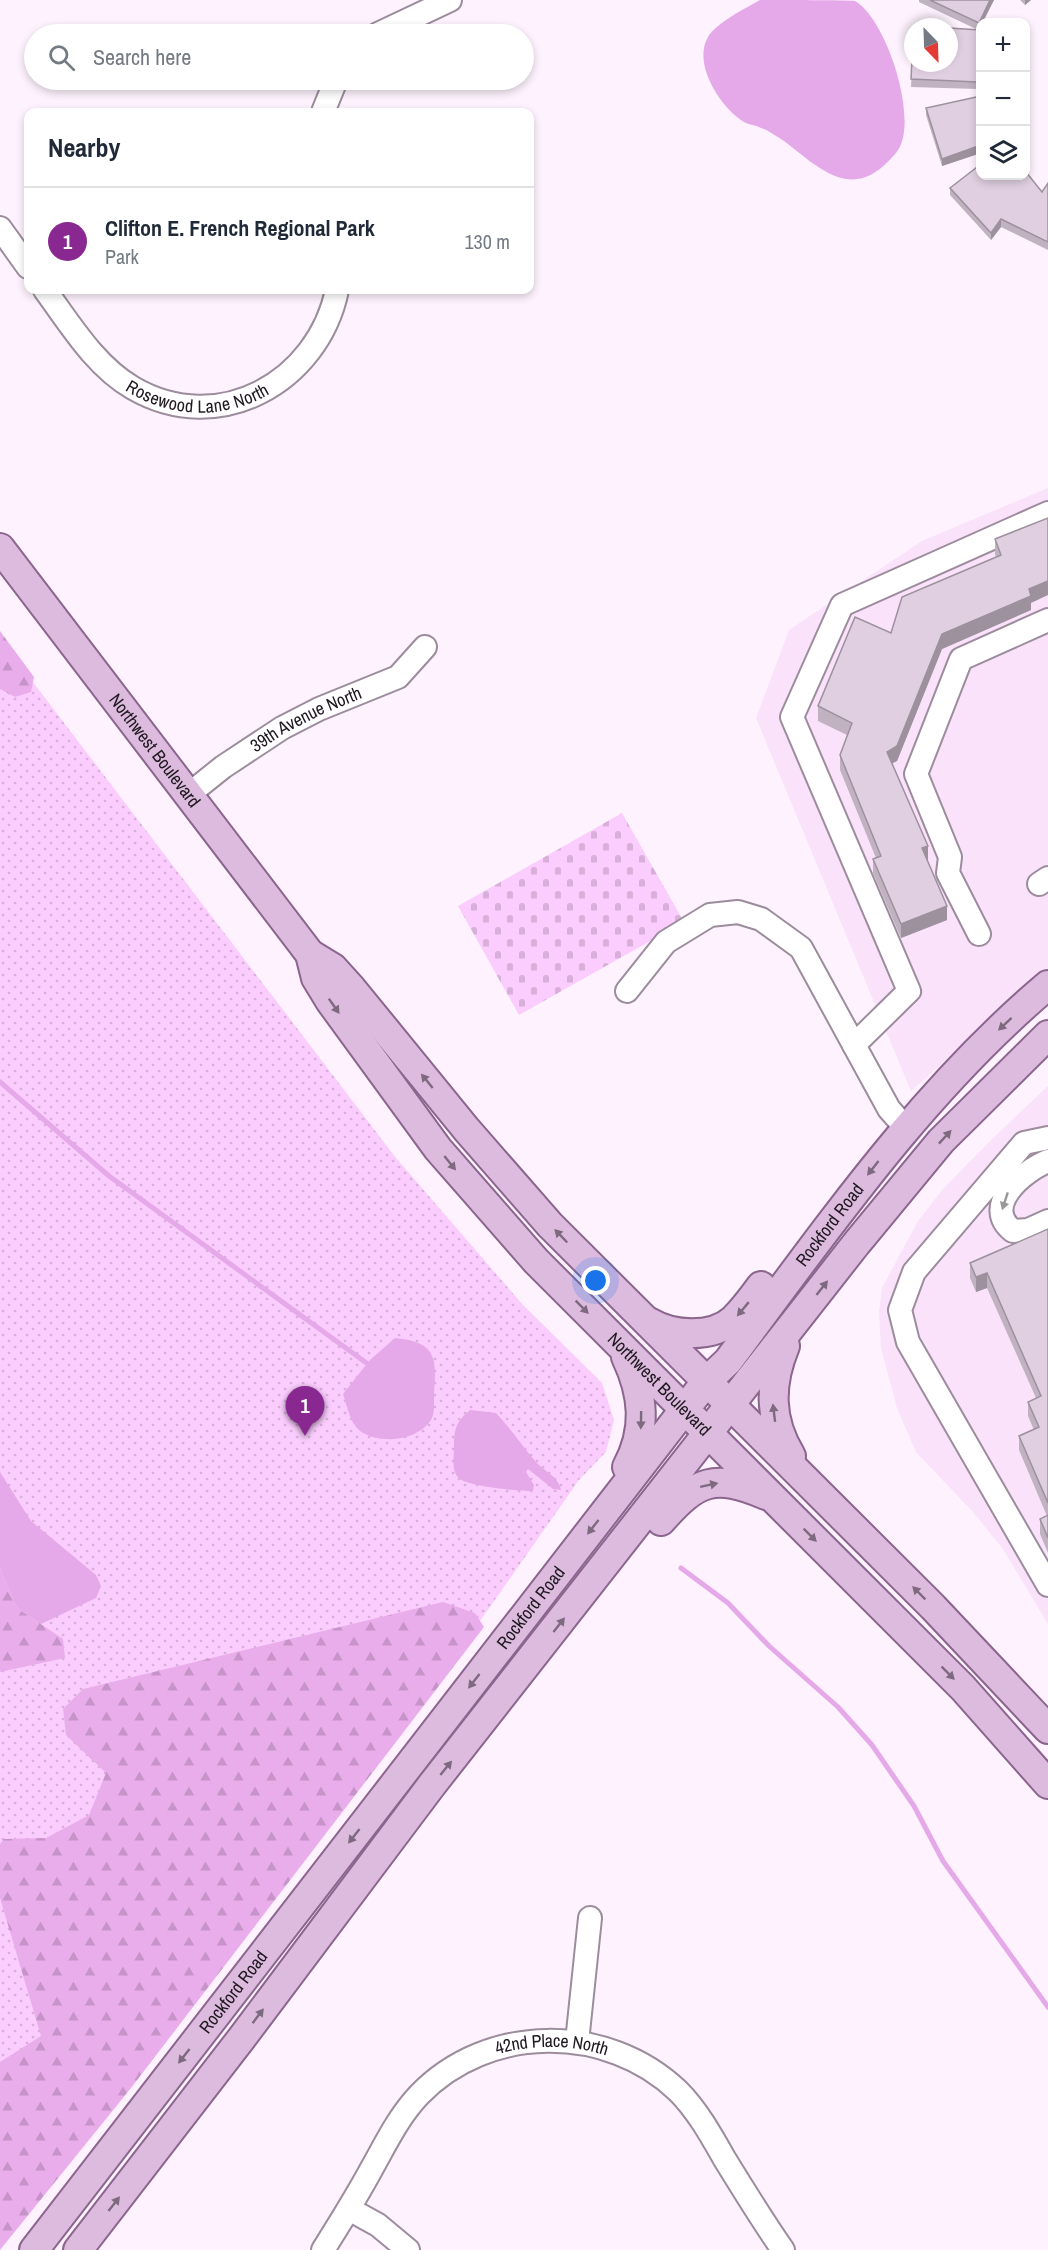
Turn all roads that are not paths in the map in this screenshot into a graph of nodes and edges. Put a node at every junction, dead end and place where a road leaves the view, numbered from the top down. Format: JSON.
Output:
{"nodes":[{"id":1,"x":450,"y":0,"type":"edge"},
{"id":2,"x":399,"y":24,"type":"edge"},
{"id":3,"x":332,"y":90,"type":"edge"},
{"id":4,"x":325,"y":108,"type":"edge"},
{"id":5,"x":0,"y":228,"type":"edge"},
{"id":6,"x":24,"y":261,"type":"edge"},
{"id":7,"x":48,"y":294,"type":"edge"},
{"id":8,"x":336,"y":294,"type":"edge"},
{"id":9,"x":1048,"y":513,"type":"edge"},
{"id":10,"x":0,"y":548,"type":"edge"},
{"id":11,"x":1048,"y":620,"type":"edge"},
{"id":12,"x":425,"y":647,"type":"dead end"},
{"id":13,"x":188,"y":795,"type":"junction"},
{"id":14,"x":979,"y":934,"type":"dead end"},
{"id":15,"x":310,"y":954,"type":"junction"},
{"id":16,"x":1048,"y":985,"type":"edge"},
{"id":17,"x":627,"y":991,"type":"dead end"},
{"id":18,"x":1048,"y":1035,"type":"edge"},
{"id":19,"x":854,"y":1045,"type":"junction"},
{"id":20,"x":905,"y":1127,"type":"junction"},
{"id":21,"x":1048,"y":1138,"type":"edge"},
{"id":22,"x":1048,"y":1161,"type":"edge"},
{"id":23,"x":841,"y":1209,"type":"junction"},
{"id":24,"x":1048,"y":1221,"type":"edge"},
{"id":25,"x":801,"y":1315,"type":"junction"},
{"id":26,"x":641,"y":1317,"type":"junction"},
{"id":27,"x":620,"y":1345,"type":"junction"},
{"id":28,"x":706,"y":1382,"type":"junction"},
{"id":29,"x":730,"y":1406,"type":"junction"},
{"id":30,"x":684,"y":1409,"type":"junction"},
{"id":31,"x":709,"y":1434,"type":"junction"},
{"id":32,"x":808,"y":1484,"type":"junction"},
{"id":33,"x":617,"y":1496,"type":"junction"},
{"id":34,"x":775,"y":1499,"type":"junction"},
{"id":35,"x":1048,"y":1586,"type":"edge"},
{"id":36,"x":589,"y":1588,"type":"junction"},
{"id":37,"x":1048,"y":1729,"type":"edge"},
{"id":38,"x":1048,"y":1784,"type":"edge"},
{"id":39,"x":590,"y":1918,"type":"dead end"},
{"id":40,"x":577,"y":2042,"type":"junction"},
{"id":41,"x":349,"y":2209,"type":"junction"},
{"id":42,"x":34,"y":2250,"type":"edge"},
{"id":43,"x":78,"y":2250,"type":"edge"},
{"id":44,"x":323,"y":2250,"type":"edge"},
{"id":45,"x":408,"y":2250,"type":"edge"},
{"id":46,"x":783,"y":2250,"type":"edge"}],
"edges":[{"from":1,"to":2,"type":"street"},
{"from":3,"to":4,"type":"street"},
{"from":5,"to":6,"type":"street"},
{"from":7,"to":8,"type":"street","name":"Rosewood Lane North"},
{"from":9,"to":19,"type":"street"},
{"from":10,"to":13,"type":"main road","name":"Northwest Boulevard"},
{"from":11,"to":14,"type":"street"},
{"from":12,"to":13,"type":"street","name":"39th Avenue North"},
{"from":13,"to":15,"type":"main road","name":"Northwest Boulevard"},
{"from":26,"to":15,"type":"main road","name":"Northwest Boulevard","one_way":true},
{"from":15,"to":27,"type":"main road","name":"Northwest Boulevard","one_way":true},
{"from":16,"to":20,"type":"main road","name":"Rockford Road","one_way":true},
{"from":17,"to":19,"type":"street"},
{"from":25,"to":18,"type":"main road","name":"Rockford Road","one_way":true},
{"from":19,"to":20,"type":"street"},
{"from":20,"to":23,"type":"main road","name":"Rockford Road","one_way":true},
{"from":21,"to":35,"type":"street"},
{"from":22,"to":24,"type":"street","one_way":true},
{"from":23,"to":26,"type":"main road","one_way":true},
{"from":23,"to":28,"type":"main road","name":"Rockford Road"},
{"from":25,"to":29,"type":"main road","name":"Rockford Road"},
{"from":32,"to":25,"type":"main road","one_way":true},
{"from":26,"to":28,"type":"main road","name":"Northwest Boulevard"},
{"from":27,"to":30,"type":"main road","name":"Northwest Boulevard"},
{"from":27,"to":33,"type":"main road","one_way":true},
{"from":28,"to":29,"type":"main road","name":"Northwest Boulevard"},
{"from":28,"to":30,"type":"main road","name":"Rockford Road"},
{"from":29,"to":31,"type":"main road","name":"Rockford Road"},
{"from":29,"to":32,"type":"main road","name":"Northwest Boulevard"},
{"from":30,"to":31,"type":"main road","name":"Northwest Boulevard"},
{"from":30,"to":33,"type":"main road","name":"Rockford Road"},
{"from":31,"to":34,"type":"main road","name":"Northwest Boulevard"},
{"from":31,"to":36,"type":"main road","name":"Rockford Road"},
{"from":37,"to":32,"type":"main road","name":"Northwest Boulevard","one_way":true},
{"from":33,"to":42,"type":"main road","name":"Rockford Road","one_way":true},
{"from":36,"to":34,"type":"main road","one_way":true},
{"from":34,"to":38,"type":"main road","name":"Northwest Boulevard","one_way":true},
{"from":43,"to":36,"type":"main road","name":"Rockford Road","one_way":true},
{"from":39,"to":40,"type":"street"},
{"from":40,"to":41,"type":"street","name":"42nd Place North"},
{"from":40,"to":46,"type":"street","name":"42nd Place North"},
{"from":41,"to":44,"type":"street","name":"42nd Place North"},
{"from":41,"to":45,"type":"street"}]}
